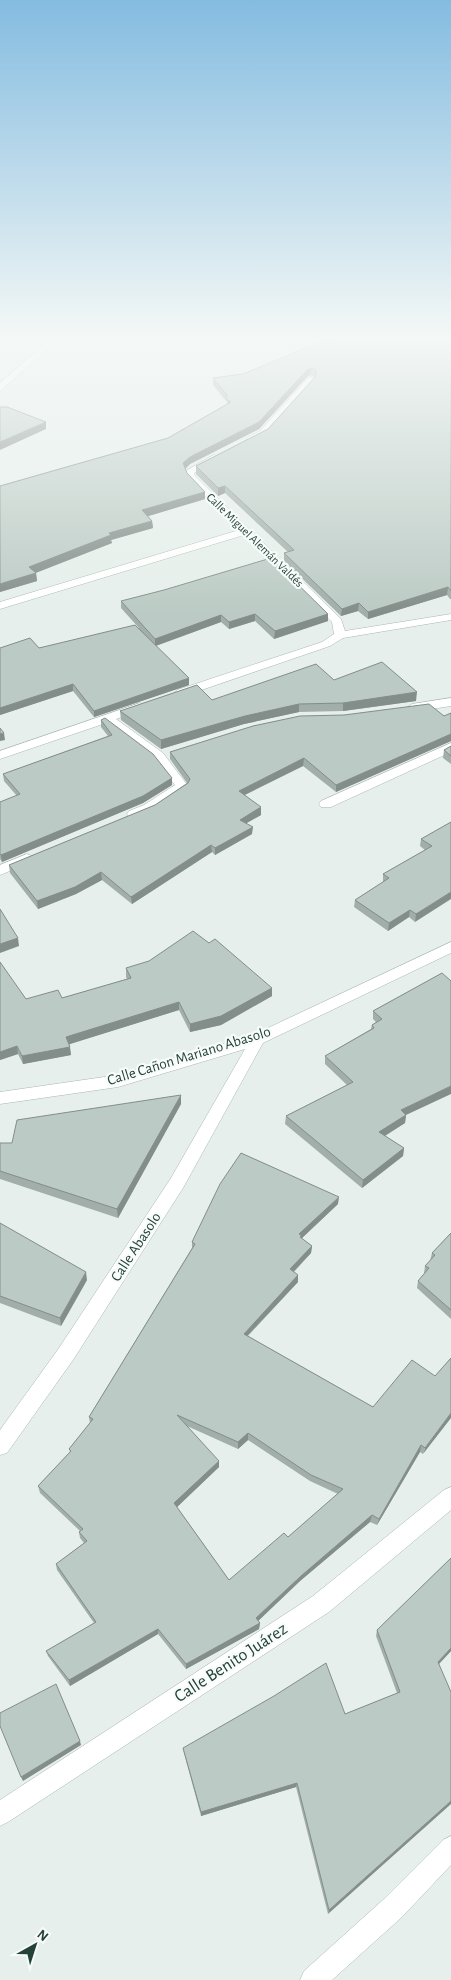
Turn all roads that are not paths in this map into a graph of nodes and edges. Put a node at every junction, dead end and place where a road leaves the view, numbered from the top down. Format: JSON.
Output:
{"nodes":[{"id":1,"x":266,"y":429,"type":"edge"},
{"id":2,"x":237,"y":447,"type":"edge"},
{"id":3,"x":220,"y":455,"type":"edge"},
{"id":4,"x":247,"y":531,"type":"junction"},
{"id":5,"x":0,"y":606,"type":"edge"},
{"id":6,"x":451,"y":617,"type":"edge"},
{"id":7,"x":340,"y":635,"type":"junction"},
{"id":8,"x":171,"y":697,"type":"edge"},
{"id":9,"x":451,"y":702,"type":"edge"},
{"id":10,"x":153,"y":703,"type":"edge"},
{"id":11,"x":398,"y":710,"type":"edge"},
{"id":12,"x":107,"y":718,"type":"junction"},
{"id":13,"x":451,"y":747,"type":"edge"},
{"id":14,"x":0,"y":755,"type":"edge"},
{"id":15,"x":326,"y":804,"type":"dead end"},
{"id":16,"x":123,"y":819,"type":"edge"},
{"id":17,"x":35,"y":855,"type":"edge"},
{"id":18,"x":0,"y":870,"type":"edge"},
{"id":19,"x":451,"y":947,"type":"edge"},
{"id":20,"x":258,"y":1039,"type":"junction"},
{"id":21,"x":0,"y":1098,"type":"edge"},
{"id":22,"x":0,"y":1446,"type":"edge"},
{"id":23,"x":451,"y":1497,"type":"edge"},
{"id":24,"x":0,"y":1814,"type":"edge"},
{"id":25,"x":451,"y":1848,"type":"edge"},
{"id":26,"x":313,"y":1980,"type":"edge"}],
"edges":[{"from":1,"to":2,"type":"street"},
{"from":3,"to":4,"type":"street","name":"Calle Miguel Alemán Valdés"},
{"from":4,"to":5,"type":"street"},
{"from":4,"to":7,"type":"street","name":"Calle Miguel Alemán Valdés"},
{"from":6,"to":7,"type":"street"},
{"from":7,"to":8,"type":"street"},
{"from":9,"to":11,"type":"street"},
{"from":10,"to":12,"type":"street"},
{"from":12,"to":14,"type":"street"},
{"from":12,"to":16,"type":"street"},
{"from":13,"to":15,"type":"street"},
{"from":17,"to":18,"type":"street"},
{"from":19,"to":20,"type":"street","name":"Calle Cañon Mariano Abasolo"},
{"from":20,"to":21,"type":"street","name":"Calle Cañon Mariano Abasolo"},
{"from":20,"to":22,"type":"street","name":"Calle Abasolo"},
{"from":23,"to":24,"type":"street","name":"Calle Benito Juárez"},
{"from":25,"to":26,"type":"street"}]}
